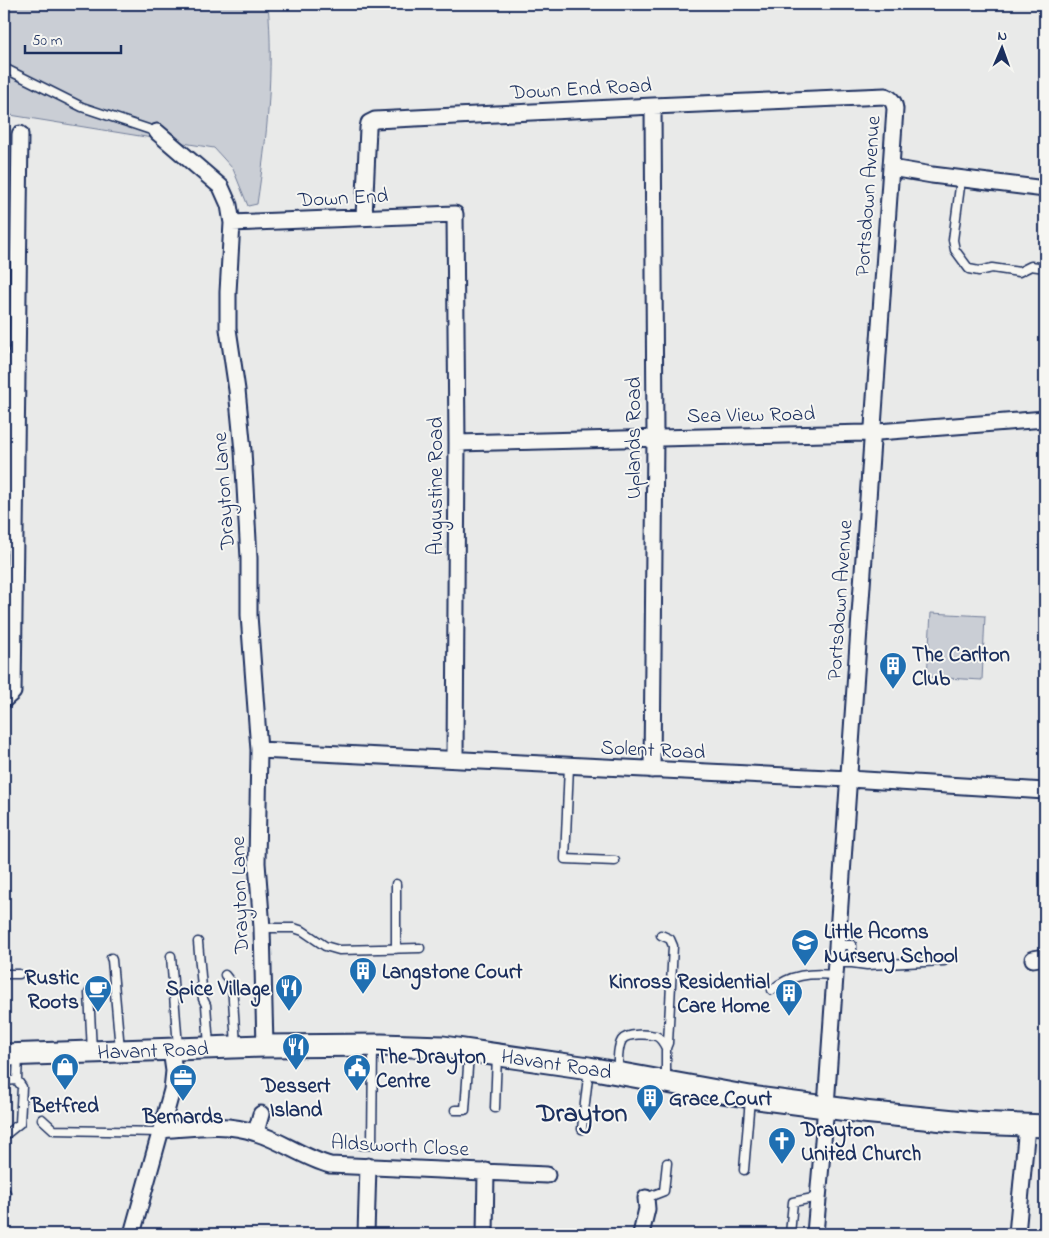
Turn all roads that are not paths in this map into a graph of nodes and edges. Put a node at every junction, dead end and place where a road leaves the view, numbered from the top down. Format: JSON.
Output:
{"nodes":[{"id":1,"x":4,"y":68,"type":"edge"},
{"id":2,"x":890,"y":98,"type":"joint"},
{"id":3,"x":653,"y":106,"type":"junction"},
{"id":4,"x":157,"y":132,"type":"joint"},
{"id":5,"x":20,"y":134,"type":"dead end"},
{"id":6,"x":891,"y":168,"type":"junction"},
{"id":7,"x":961,"y":179,"type":"junction"},
{"id":8,"x":1045,"y":189,"type":"edge"},
{"id":9,"x":456,"y":214,"type":"joint"},
{"id":10,"x":364,"y":218,"type":"junction"},
{"id":11,"x":232,"y":224,"type":"junction"},
{"id":12,"x":1045,"y":268,"type":"edge"},
{"id":13,"x":1045,"y":419,"type":"edge"},
{"id":14,"x":872,"y":433,"type":"junction"},
{"id":15,"x":655,"y":437,"type":"junction"},
{"id":16,"x":457,"y":443,"type":"junction"},
{"id":17,"x":4,"y":700,"type":"edge"},
{"id":18,"x":259,"y":750,"type":"junction"},
{"id":19,"x":455,"y":759,"type":"junction"},
{"id":20,"x":569,"y":766,"type":"junction"},
{"id":21,"x":652,"y":770,"type":"junction"},
{"id":22,"x":849,"y":779,"type":"junction"},
{"id":23,"x":1045,"y":791,"type":"edge"},
{"id":24,"x":615,"y":861,"type":"dead end"},
{"id":25,"x":396,"y":884,"type":"dead end"},
{"id":26,"x":262,"y":928,"type":"junction"},
{"id":27,"x":661,"y":935,"type":"dead end"},
{"id":28,"x":198,"y":942,"type":"dead end"},
{"id":29,"x":836,"y":945,"type":"junction"},
{"id":30,"x":420,"y":948,"type":"dead end"},
{"id":31,"x":396,"y":949,"type":"junction"},
{"id":32,"x":171,"y":956,"type":"dead end"},
{"id":33,"x":111,"y":958,"type":"dead end"},
{"id":34,"x":944,"y":961,"type":"dead end"},
{"id":35,"x":852,"y":963,"type":"junction"},
{"id":36,"x":834,"y":969,"type":"junction"},
{"id":37,"x":4,"y":974,"type":"edge"},
{"id":38,"x":19,"y":974,"type":"dead end"},
{"id":39,"x":225,"y":974,"type":"dead end"},
{"id":40,"x":772,"y":990,"type":"dead end"},
{"id":41,"x":89,"y":993,"type":"dead end"},
{"id":42,"x":374,"y":1045,"type":"junction"},
{"id":43,"x":265,"y":1046,"type":"junction"},
{"id":44,"x":236,"y":1047,"type":"junction"},
{"id":45,"x":209,"y":1048,"type":"junction"},
{"id":46,"x":666,"y":1048,"type":"junction"},
{"id":47,"x":175,"y":1050,"type":"junction"},
{"id":48,"x":469,"y":1050,"type":"junction"},
{"id":49,"x":120,"y":1051,"type":"junction"},
{"id":50,"x":92,"y":1052,"type":"junction"},
{"id":51,"x":11,"y":1054,"type":"edge"},
{"id":52,"x":497,"y":1054,"type":"junction"},
{"id":53,"x":589,"y":1068,"type":"junction"},
{"id":54,"x":617,"y":1073,"type":"junction"},
{"id":55,"x":18,"y":1080,"type":"junction"},
{"id":56,"x":4,"y":1081,"type":"edge"},
{"id":57,"x":666,"y":1082,"type":"junction"},
{"id":58,"x":750,"y":1096,"type":"junction"},
{"id":59,"x":826,"y":1106,"type":"junction"},
{"id":60,"x":495,"y":1108,"type":"dead end"},
{"id":61,"x":455,"y":1110,"type":"dead end"},
{"id":62,"x":261,"y":1114,"type":"dead end"},
{"id":63,"x":42,"y":1118,"type":"dead end"},
{"id":64,"x":1036,"y":1126,"type":"edge"},
{"id":65,"x":582,"y":1129,"type":"dead end"},
{"id":66,"x":161,"y":1131,"type":"junction"},
{"id":67,"x":256,"y":1132,"type":"junction"},
{"id":68,"x":4,"y":1136,"type":"edge"},
{"id":69,"x":361,"y":1144,"type":"dead end"},
{"id":70,"x":667,"y":1163,"type":"dead end"},
{"id":71,"x":368,"y":1166,"type":"junction"},
{"id":72,"x":744,"y":1170,"type":"dead end"},
{"id":73,"x":486,"y":1171,"type":"junction"},
{"id":74,"x":547,"y":1175,"type":"dead end"},
{"id":75,"x":818,"y":1197,"type":"junction"},
{"id":76,"x":646,"y":1198,"type":"joint"},
{"id":77,"x":132,"y":1234,"type":"edge"},
{"id":78,"x":366,"y":1234,"type":"edge"},
{"id":79,"x":485,"y":1234,"type":"edge"},
{"id":80,"x":641,"y":1234,"type":"edge"},
{"id":81,"x":790,"y":1234,"type":"edge"},
{"id":82,"x":815,"y":1234,"type":"edge"},
{"id":83,"x":1017,"y":1234,"type":"edge"}],
"edges":[{"from":1,"to":4,"type":"lane","name":"Drayton Lane"},
{"from":2,"to":3,"type":"street","name":"Down End Road"},
{"from":2,"to":6,"type":"street","name":"Portsdown Avenue"},
{"from":3,"to":10,"type":"street","name":"Down End Road"},
{"from":3,"to":15,"type":"street","name":"Uplands Road"},
{"from":4,"to":11,"type":"street","name":"Drayton Lane"},
{"from":5,"to":17,"type":"street"},
{"from":6,"to":7,"type":"street"},
{"from":6,"to":14,"type":"street","name":"Portsdown Avenue"},
{"from":7,"to":8,"type":"street"},
{"from":7,"to":12,"type":"lane"},
{"from":9,"to":10,"type":"street","name":"Down End"},
{"from":9,"to":16,"type":"street","name":"Augustine Road"},
{"from":10,"to":11,"type":"street","name":"Down End"},
{"from":11,"to":18,"type":"street","name":"Drayton Lane"},
{"from":13,"to":14,"type":"street","name":"Sea View Road"},
{"from":14,"to":15,"type":"street","name":"Sea View Road"},
{"from":14,"to":22,"type":"street","name":"Portsdown Avenue"},
{"from":15,"to":16,"type":"street","name":"Sea View Road"},
{"from":15,"to":21,"type":"street","name":"Uplands Road"},
{"from":16,"to":19,"type":"street","name":"Augustine Road"},
{"from":18,"to":19,"type":"street","name":"Solent Road"},
{"from":18,"to":26,"type":"street","name":"Drayton Lane"},
{"from":19,"to":20,"type":"street","name":"Solent Road"},
{"from":20,"to":21,"type":"street","name":"Solent Road"},
{"from":20,"to":24,"type":"lane"},
{"from":21,"to":22,"type":"street","name":"Solent Road"},
{"from":22,"to":23,"type":"street","name":"Solent Road"},
{"from":22,"to":29,"type":"street","name":"Portsdown Avenue"},
{"from":25,"to":31,"type":"lane"},
{"from":26,"to":31,"type":"lane"},
{"from":26,"to":43,"type":"street","name":"Drayton Lane"},
{"from":27,"to":46,"type":"lane"},
{"from":28,"to":45,"type":"lane"},
{"from":29,"to":35,"type":"lane"},
{"from":29,"to":36,"type":"street","name":"Portsdown Avenue"},
{"from":30,"to":31,"type":"lane"},
{"from":32,"to":47,"type":"lane"},
{"from":33,"to":49,"type":"lane"},
{"from":34,"to":35,"type":"lane"},
{"from":35,"to":36,"type":"lane"},
{"from":36,"to":40,"type":"lane"},
{"from":36,"to":59,"type":"street","name":"Portsdown Avenue"},
{"from":37,"to":38,"type":"lane"},
{"from":39,"to":44,"type":"lane"},
{"from":41,"to":50,"type":"lane"},
{"from":42,"to":43,"type":"street","name":"Havant Road"},
{"from":42,"to":48,"type":"street","name":"Havant Road"},
{"from":42,"to":69,"type":"lane"},
{"from":43,"to":44,"type":"street","name":"Havant Road"},
{"from":44,"to":45,"type":"street","name":"Havant Road"},
{"from":45,"to":47,"type":"street","name":"Havant Road"},
{"from":46,"to":54,"type":"lane"},
{"from":46,"to":57,"type":"lane"},
{"from":47,"to":49,"type":"street","name":"Havant Road"},
{"from":47,"to":66,"type":"street"},
{"from":48,"to":52,"type":"street","name":"Havant Road"},
{"from":48,"to":61,"type":"lane"},
{"from":49,"to":50,"type":"street","name":"Havant Road"},
{"from":50,"to":51,"type":"street","name":"Havant Road"},
{"from":51,"to":55,"type":"lane"},
{"from":52,"to":53,"type":"street","name":"Havant Road"},
{"from":52,"to":60,"type":"lane"},
{"from":53,"to":54,"type":"street","name":"Havant Road"},
{"from":53,"to":65,"type":"lane"},
{"from":54,"to":57,"type":"street","name":"Havant Road"},
{"from":55,"to":56,"type":"lane"},
{"from":55,"to":68,"type":"lane"},
{"from":57,"to":58,"type":"street","name":"Havant Road"},
{"from":58,"to":59,"type":"street","name":"Havant Road"},
{"from":58,"to":72,"type":"lane"},
{"from":59,"to":64,"type":"street","name":"Havant Road"},
{"from":59,"to":75,"type":"street","name":"Portsdown Avenue"},
{"from":62,"to":67,"type":"street"},
{"from":63,"to":66,"type":"lane"},
{"from":64,"to":83,"type":"street"},
{"from":66,"to":67,"type":"street","name":"Aldsworth Close"},
{"from":66,"to":77,"type":"street"},
{"from":67,"to":71,"type":"street","name":"Aldsworth Close"},
{"from":70,"to":76,"type":"lane"},
{"from":71,"to":73,"type":"street","name":"Aldsworth Close"},
{"from":71,"to":78,"type":"street"},
{"from":73,"to":74,"type":"street","name":"Aldsworth Close"},
{"from":73,"to":79,"type":"street"},
{"from":75,"to":81,"type":"lane"},
{"from":75,"to":82,"type":"street","name":"Portsdown Avenue"},
{"from":76,"to":80,"type":"street"}]}
